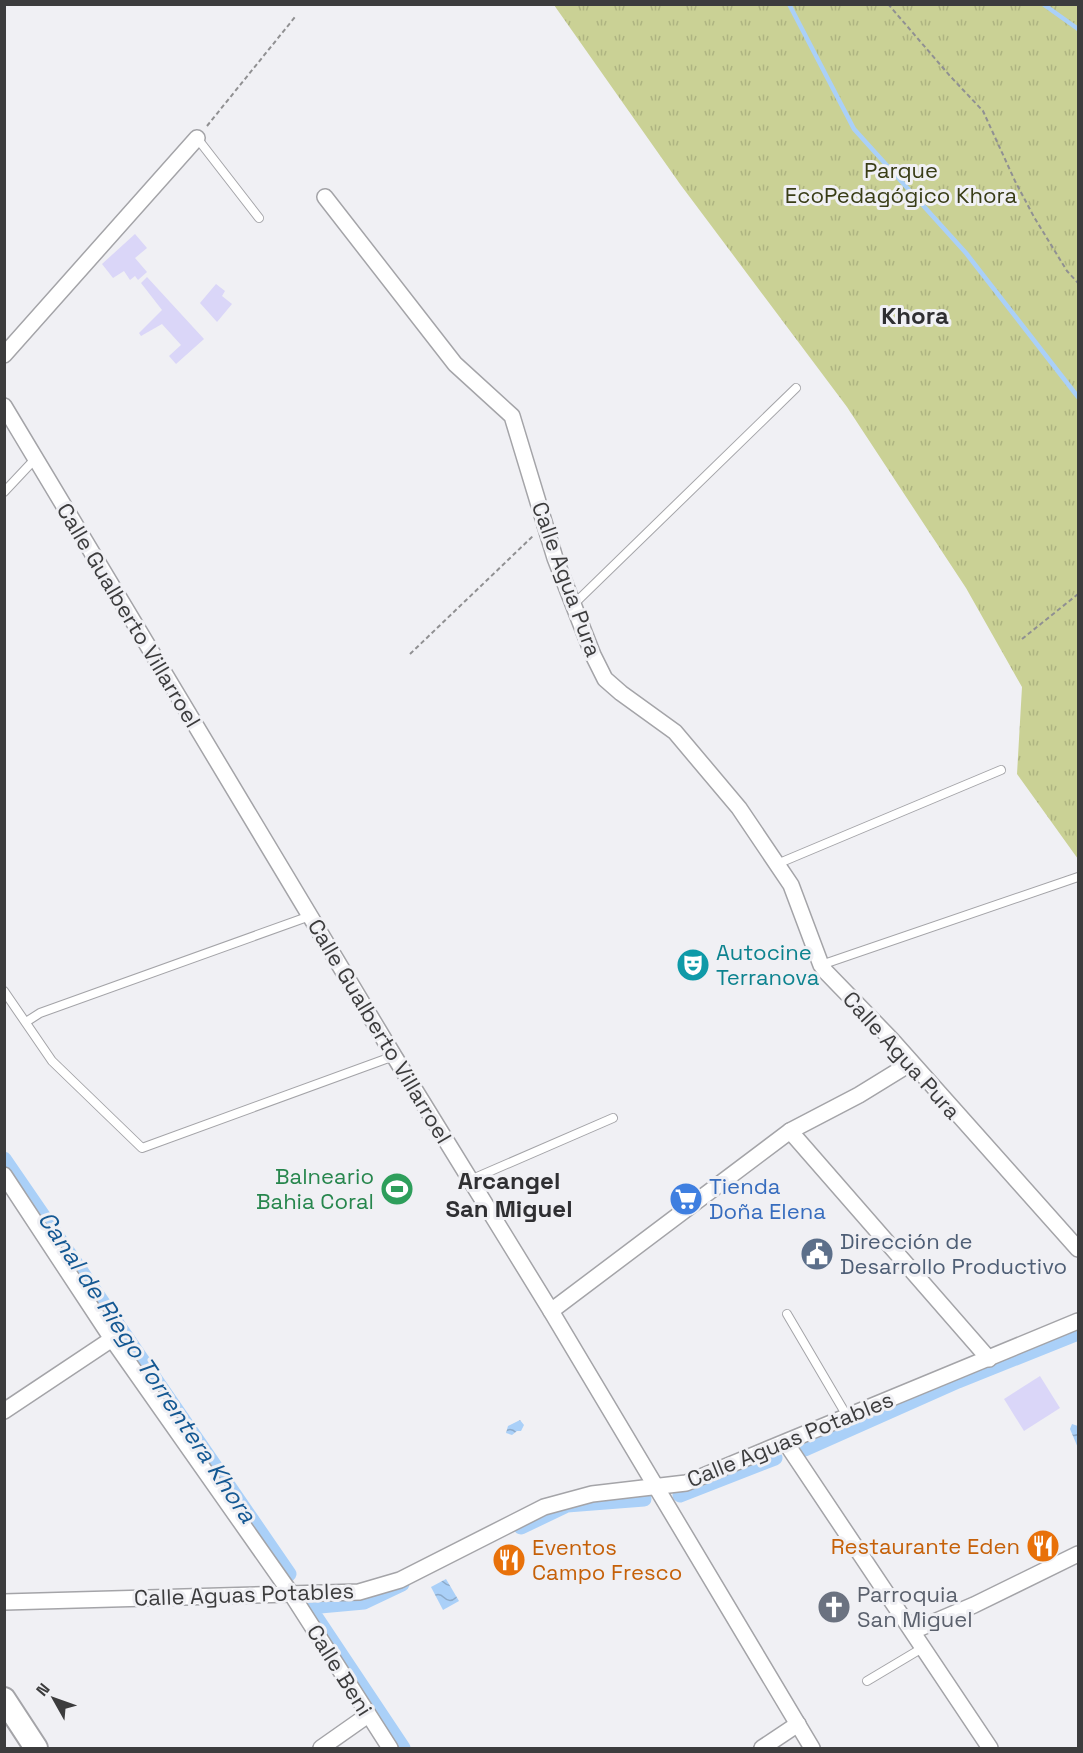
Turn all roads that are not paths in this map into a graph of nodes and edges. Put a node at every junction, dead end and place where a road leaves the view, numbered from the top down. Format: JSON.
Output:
{"nodes":[{"id":1,"x":197,"y":138,"type":"joint"},
{"id":2,"x":325,"y":197,"type":"dead end"},
{"id":3,"x":259,"y":218,"type":"dead end"},
{"id":4,"x":4,"y":355,"type":"edge"},
{"id":5,"x":796,"y":388,"type":"dead end"},
{"id":6,"x":4,"y":406,"type":"edge"},
{"id":7,"x":35,"y":459,"type":"junction"},
{"id":8,"x":4,"y":492,"type":"edge"},
{"id":9,"x":573,"y":605,"type":"junction"},
{"id":10,"x":1001,"y":770,"type":"dead end"},
{"id":11,"x":777,"y":864,"type":"junction"},
{"id":12,"x":1078,"y":877,"type":"edge"},
{"id":13,"x":310,"y":916,"type":"junction"},
{"id":14,"x":821,"y":965,"type":"junction"},
{"id":15,"x":4,"y":991,"type":"edge"},
{"id":16,"x":26,"y":1022,"type":"junction"},
{"id":17,"x":394,"y":1056,"type":"junction"},
{"id":18,"x":911,"y":1063,"type":"junction"},
{"id":19,"x":613,"y":1118,"type":"dead end"},
{"id":20,"x":790,"y":1131,"type":"junction"},
{"id":21,"x":4,"y":1175,"type":"edge"},
{"id":22,"x":470,"y":1180,"type":"junction"},
{"id":23,"x":1078,"y":1249,"type":"edge"},
{"id":24,"x":551,"y":1311,"type":"junction"},
{"id":25,"x":787,"y":1314,"type":"dead end"},
{"id":26,"x":1078,"y":1321,"type":"edge"},
{"id":27,"x":112,"y":1339,"type":"junction"},
{"id":28,"x":989,"y":1359,"type":"junction"},
{"id":29,"x":4,"y":1411,"type":"edge"},
{"id":30,"x":847,"y":1416,"type":"junction"},
{"id":31,"x":786,"y":1443,"type":"junction"},
{"id":32,"x":655,"y":1486,"type":"junction"},
{"id":33,"x":1078,"y":1554,"type":"edge"},
{"id":34,"x":292,"y":1595,"type":"junction"},
{"id":35,"x":4,"y":1602,"type":"edge"},
{"id":36,"x":913,"y":1631,"type":"junction"},
{"id":37,"x":924,"y":1647,"type":"junction"},
{"id":38,"x":867,"y":1681,"type":"dead end"},
{"id":39,"x":4,"y":1699,"type":"edge"},
{"id":40,"x":368,"y":1715,"type":"junction"},
{"id":41,"x":798,"y":1724,"type":"junction"},
{"id":42,"x":36,"y":1749,"type":"edge"},
{"id":43,"x":321,"y":1749,"type":"edge"},
{"id":44,"x":390,"y":1749,"type":"edge"},
{"id":45,"x":762,"y":1749,"type":"edge"},
{"id":46,"x":812,"y":1749,"type":"edge"},
{"id":47,"x":990,"y":1749,"type":"edge"}],
"edges":[{"from":1,"to":3,"type":"lane"},
{"from":1,"to":4,"type":"street"},
{"from":2,"to":9,"type":"street","name":"Calle Agua Pura"},
{"from":5,"to":9,"type":"lane"},
{"from":6,"to":7,"type":"street","name":"Calle Gualberto Villarroel"},
{"from":7,"to":8,"type":"lane"},
{"from":7,"to":13,"type":"street","name":"Calle Gualberto Villarroel"},
{"from":9,"to":11,"type":"street","name":"Calle Agua Pura"},
{"from":10,"to":11,"type":"lane"},
{"from":11,"to":14,"type":"street","name":"Calle Agua Pura"},
{"from":12,"to":14,"type":"lane"},
{"from":13,"to":16,"type":"lane"},
{"from":13,"to":17,"type":"street","name":"Calle Gualberto Villarroel"},
{"from":14,"to":18,"type":"street","name":"Calle Agua Pura"},
{"from":15,"to":16,"type":"lane"},
{"from":16,"to":17,"type":"lane"},
{"from":17,"to":22,"type":"street","name":"Calle Gualberto Villarroel"},
{"from":18,"to":20,"type":"street"},
{"from":18,"to":23,"type":"street","name":"Calle Agua Pura"},
{"from":19,"to":22,"type":"lane"},
{"from":20,"to":24,"type":"street"},
{"from":20,"to":28,"type":"street"},
{"from":21,"to":27,"type":"street","name":"Calle Beni"},
{"from":22,"to":24,"type":"street","name":"Calle Gualberto Villarroel"},
{"from":24,"to":32,"type":"street","name":"Calle Gualberto Villarroel"},
{"from":25,"to":30,"type":"lane"},
{"from":26,"to":28,"type":"street","name":"Calle Aguas Potables"},
{"from":27,"to":29,"type":"street"},
{"from":27,"to":34,"type":"street","name":"Calle Beni"},
{"from":28,"to":30,"type":"street","name":"Calle Aguas Potables"},
{"from":30,"to":31,"type":"street","name":"Calle Aguas Potables"},
{"from":31,"to":32,"type":"street","name":"Calle Aguas Potables"},
{"from":31,"to":36,"type":"street"},
{"from":32,"to":34,"type":"street","name":"Calle Aguas Potables"},
{"from":32,"to":41,"type":"street","name":"Calle Gualberto Villarroel"},
{"from":33,"to":36,"type":"street"},
{"from":34,"to":35,"type":"street","name":"Calle Aguas Potables"},
{"from":34,"to":40,"type":"street","name":"Calle Beni"},
{"from":36,"to":37,"type":"street"},
{"from":37,"to":38,"type":"lane"},
{"from":37,"to":47,"type":"street"},
{"from":39,"to":42,"type":"main road"},
{"from":40,"to":43,"type":"street"},
{"from":40,"to":44,"type":"street","name":"Calle Beni"},
{"from":41,"to":45,"type":"street"},
{"from":41,"to":46,"type":"street","name":"Calle Gualberto Villarroel"}]}
